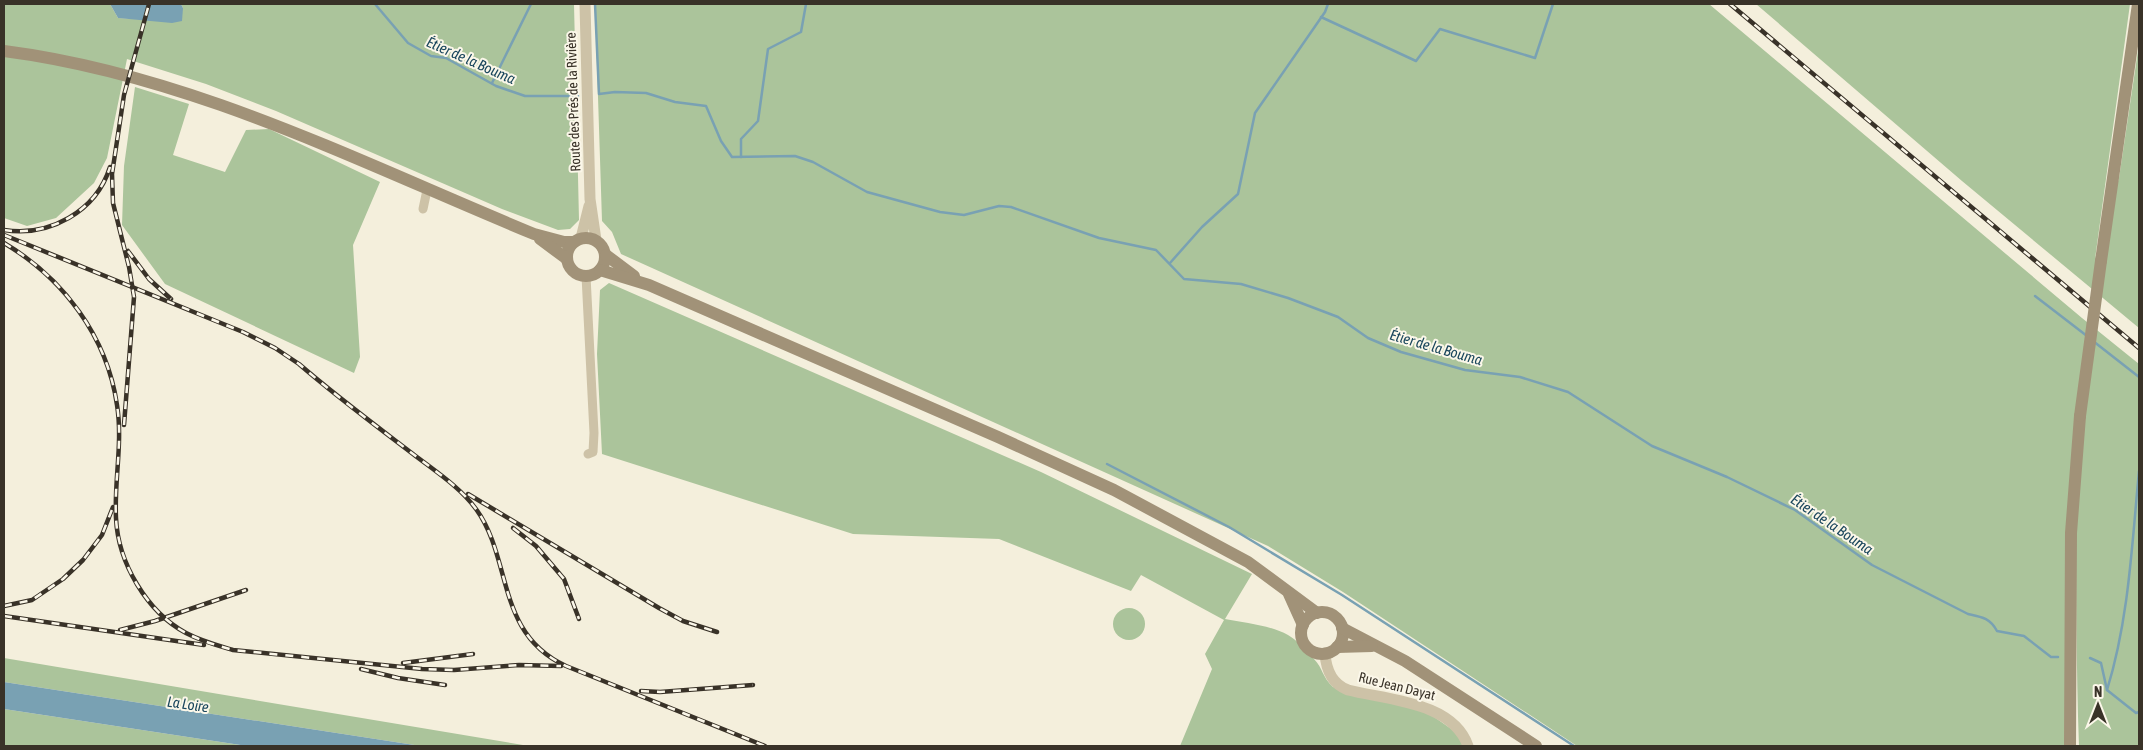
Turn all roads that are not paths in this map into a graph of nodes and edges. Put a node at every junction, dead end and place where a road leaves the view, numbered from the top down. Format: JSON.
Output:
{"nodes":[{"id":1,"x":584,"y":4,"type":"edge"},
{"id":2,"x":2138,"y":4,"type":"edge"},
{"id":3,"x":4,"y":51,"type":"edge"},
{"id":4,"x":427,"y":190,"type":"junction"},
{"id":5,"x":590,"y":199,"type":"junction"},
{"id":6,"x":423,"y":208,"type":"dead end"},
{"id":7,"x":534,"y":234,"type":"junction"},
{"id":8,"x":578,"y":240,"type":"junction"},
{"id":9,"x":596,"y":240,"type":"junction"},
{"id":10,"x":606,"y":255,"type":"junction"},
{"id":11,"x":567,"y":259,"type":"junction"},
{"id":12,"x":600,"y":270,"type":"junction"},
{"id":13,"x":586,"y":276,"type":"junction"},
{"id":14,"x":649,"y":285,"type":"junction"},
{"id":15,"x":588,"y":454,"type":"dead end"},
{"id":16,"x":1288,"y":592,"type":"junction"},
{"id":17,"x":1317,"y":612,"type":"junction"},
{"id":18,"x":1303,"y":625,"type":"junction"},
{"id":19,"x":1342,"y":628,"type":"junction"},
{"id":20,"x":1374,"y":646,"type":"junction"},
{"id":21,"x":1337,"y":647,"type":"junction"},
{"id":22,"x":1325,"y":653,"type":"junction"},
{"id":23,"x":2071,"y":702,"type":"junction"},
{"id":24,"x":1468,"y":746,"type":"edge"},
{"id":25,"x":1536,"y":746,"type":"edge"},
{"id":26,"x":2070,"y":746,"type":"edge"},
{"id":27,"x":2075,"y":746,"type":"edge"}],
"edges":[{"from":1,"to":5,"type":"street","name":"Route des Prés de la Rivière"},
{"from":2,"to":23,"type":"main road","bridge":true},
{"from":3,"to":4,"type":"main road"},
{"from":4,"to":6,"type":"street"},
{"from":4,"to":7,"type":"main road"},
{"from":5,"to":8,"type":"street","name":"Route des Prés de la Rivière"},
{"from":5,"to":9,"type":"street","name":"Route des Prés de la Rivière"},
{"from":7,"to":8,"type":"main road"},
{"from":7,"to":11,"type":"main road"},
{"from":8,"to":9,"type":"main road"},
{"from":8,"to":11,"type":"main road"},
{"from":9,"to":10,"type":"main road"},
{"from":10,"to":12,"type":"main road"},
{"from":10,"to":14,"type":"main road"},
{"from":11,"to":13,"type":"main road"},
{"from":12,"to":13,"type":"main road"},
{"from":12,"to":14,"type":"main road"},
{"from":13,"to":15,"type":"street"},
{"from":14,"to":16,"type":"main road"},
{"from":16,"to":17,"type":"main road"},
{"from":16,"to":18,"type":"main road"},
{"from":17,"to":18,"type":"main road"},
{"from":17,"to":19,"type":"main road"},
{"from":18,"to":22,"type":"main road"},
{"from":19,"to":20,"type":"main road"},
{"from":19,"to":21,"type":"main road"},
{"from":20,"to":21,"type":"main road"},
{"from":20,"to":25,"type":"main road"},
{"from":21,"to":22,"type":"main road"},
{"from":22,"to":24,"type":"street","name":"Rue Jean Dayat"},
{"from":23,"to":26,"type":"main road"},
{"from":23,"to":27,"type":"main road"}]}
